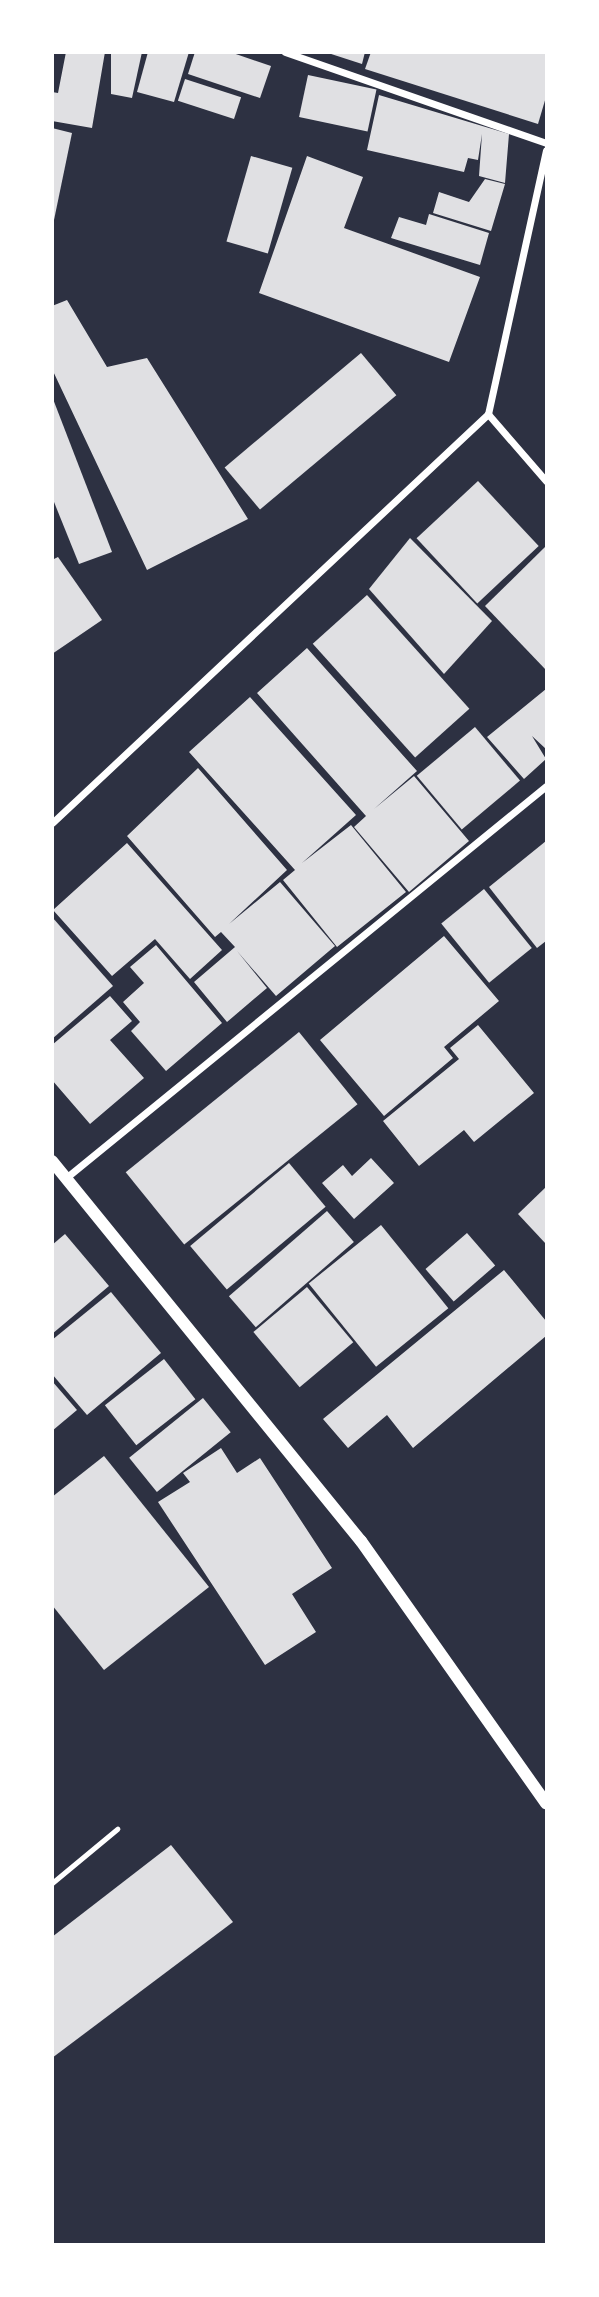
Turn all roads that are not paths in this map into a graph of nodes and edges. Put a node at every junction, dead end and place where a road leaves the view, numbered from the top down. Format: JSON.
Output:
{"nodes":[{"id":1,"x":285,"y":52,"type":"edge"},
{"id":2,"x":547,"y":143,"type":"edge"},
{"id":3,"x":547,"y":150,"type":"edge"},
{"id":4,"x":488,"y":414,"type":"junction"},
{"id":5,"x":547,"y":481,"type":"edge"},
{"id":6,"x":547,"y":786,"type":"edge"},
{"id":7,"x":52,"y":823,"type":"edge"},
{"id":8,"x":52,"y":1161,"type":"edge"},
{"id":9,"x":67,"y":1177,"type":"junction"},
{"id":10,"x":547,"y":1803,"type":"edge"},
{"id":11,"x":117,"y":1829,"type":"dead end"},
{"id":12,"x":52,"y":1883,"type":"edge"}],
"edges":[{"from":1,"to":2,"type":"street"},
{"from":3,"to":4,"type":"street"},
{"from":4,"to":5,"type":"street"},
{"from":4,"to":7,"type":"street"},
{"from":6,"to":9,"type":"street"},
{"from":8,"to":9,"type":"street"},
{"from":9,"to":10,"type":"street"},
{"from":11,"to":12,"type":"lane"}]}
